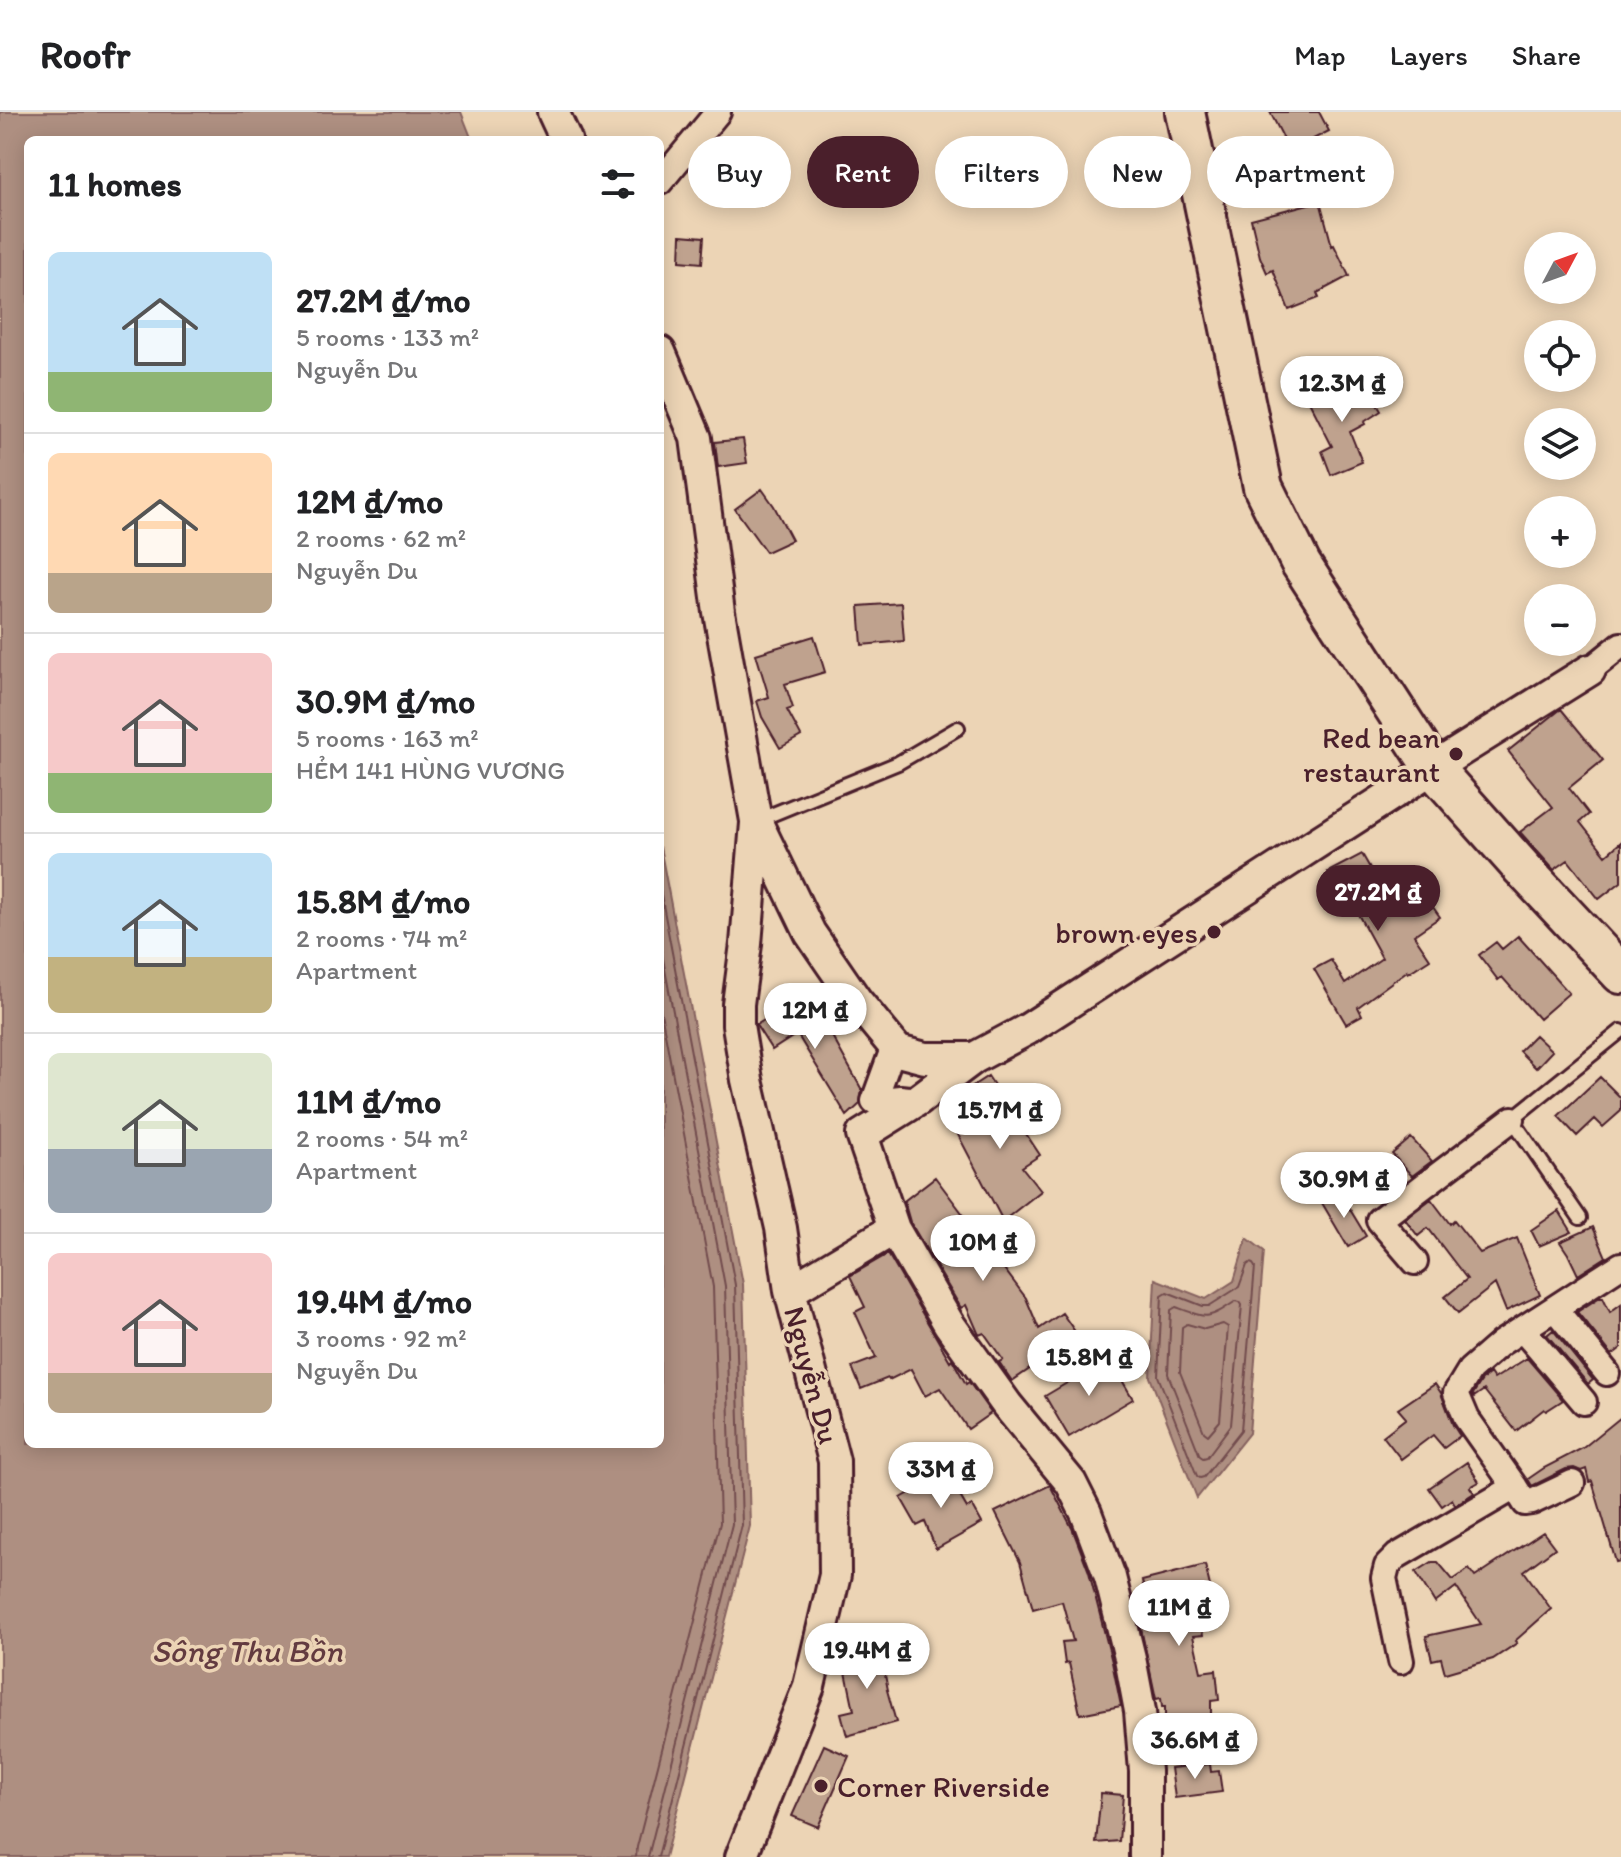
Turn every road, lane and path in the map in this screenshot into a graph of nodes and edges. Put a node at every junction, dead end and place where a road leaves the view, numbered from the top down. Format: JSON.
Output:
{"nodes":[{"id":1,"x":553,"y":112,"type":"edge"},
{"id":2,"x":718,"y":112,"type":"edge"},
{"id":3,"x":1185,"y":112,"type":"edge"},
{"id":4,"x":564,"y":136,"type":"edge"},
{"id":5,"x":664,"y":177,"type":"edge"},
{"id":6,"x":664,"y":362,"type":"edge"},
{"id":7,"x":1621,"y":645,"type":"edge"},
{"id":8,"x":1590,"y":670,"type":"joint"},
{"id":9,"x":958,"y":728,"type":"dead end"},
{"id":10,"x":1433,"y":768,"type":"junction"},
{"id":11,"x":756,"y":821,"type":"junction"},
{"id":12,"x":1621,"y":974,"type":"edge"},
{"id":13,"x":1621,"y":1031,"type":"edge"},
{"id":14,"x":894,"y":1046,"type":"junction"},
{"id":15,"x":974,"y":1058,"type":"junction"},
{"id":16,"x":918,"y":1100,"type":"junction"},
{"id":17,"x":1512,"y":1119,"type":"junction"},
{"id":18,"x":1580,"y":1218,"type":"dead end"},
{"id":19,"x":894,"y":1229,"type":"junction"},
{"id":20,"x":1415,"y":1262,"type":"dead end"},
{"id":21,"x":1621,"y":1265,"type":"edge"},
{"id":22,"x":790,"y":1291,"type":"junction"},
{"id":23,"x":1555,"y":1309,"type":"junction"},
{"id":24,"x":1523,"y":1330,"type":"junction"},
{"id":25,"x":1607,"y":1373,"type":"dead end"},
{"id":26,"x":1584,"y":1402,"type":"dead end"},
{"id":27,"x":1572,"y":1483,"type":"dead end"},
{"id":28,"x":1515,"y":1487,"type":"junction"},
{"id":29,"x":1401,"y":1661,"type":"dead end"},
{"id":30,"x":741,"y":1857,"type":"edge"},
{"id":31,"x":1145,"y":1857,"type":"edge"}],
"edges":[{"from":1,"to":4,"type":"street"},
{"from":2,"to":5,"type":"street"},
{"from":3,"to":10,"type":"main road"},
{"from":6,"to":11,"type":"street"},
{"from":7,"to":8,"type":"street"},
{"from":8,"to":10,"type":"street"},
{"from":9,"to":11,"type":"lane"},
{"from":10,"to":12,"type":"main road"},
{"from":10,"to":15,"type":"street"},
{"from":11,"to":14,"type":"street"},
{"from":11,"to":22,"type":"street"},
{"from":13,"to":17,"type":"lane"},
{"from":14,"to":15,"type":"street"},
{"from":14,"to":16,"type":"street"},
{"from":15,"to":16,"type":"street"},
{"from":16,"to":19,"type":"street"},
{"from":17,"to":18,"type":"lane"},
{"from":17,"to":20,"type":"street"},
{"from":19,"to":22,"type":"street","name":"Nguyễn Du"},
{"from":19,"to":31,"type":"street"},
{"from":21,"to":23,"type":"street"},
{"from":22,"to":30,"type":"street","name":"Nguyễn Du"},
{"from":23,"to":24,"type":"street"},
{"from":23,"to":25,"type":"street"},
{"from":24,"to":26,"type":"street"},
{"from":24,"to":28,"type":"street"},
{"from":27,"to":28,"type":"street"},
{"from":28,"to":29,"type":"street"}]}
